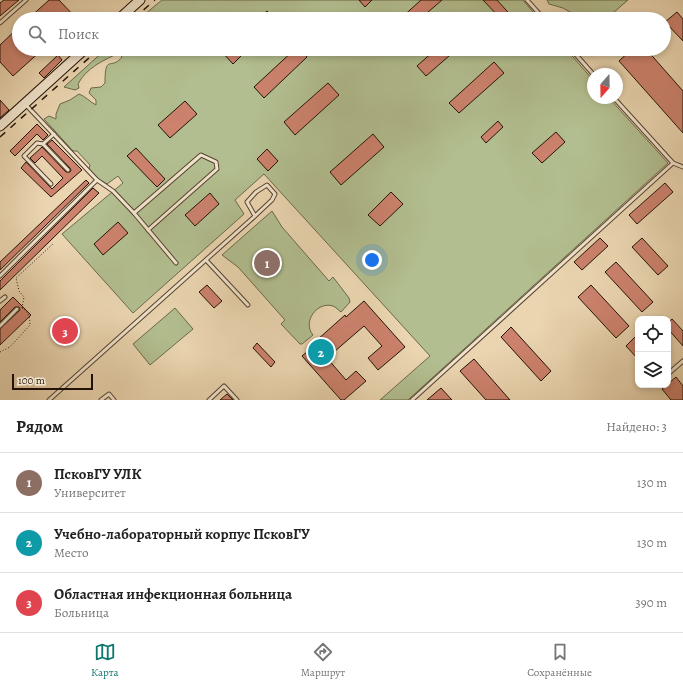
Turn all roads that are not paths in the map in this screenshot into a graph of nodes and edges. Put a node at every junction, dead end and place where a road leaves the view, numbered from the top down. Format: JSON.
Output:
{"nodes":[{"id":1,"x":26,"y":0,"type":"edge"},
{"id":2,"x":140,"y":0,"type":"edge"},
{"id":3,"x":527,"y":0,"type":"edge"},
{"id":4,"x":12,"y":12,"type":"edge"},
{"id":5,"x":12,"y":12,"type":"edge"},
{"id":6,"x":127,"y":12,"type":"edge"},
{"id":7,"x":538,"y":12,"type":"edge"},
{"id":8,"x":0,"y":23,"type":"edge"},
{"id":9,"x":77,"y":56,"type":"edge"},
{"id":10,"x":577,"y":56,"type":"edge"},
{"id":11,"x":588,"y":68,"type":"edge"},
{"id":12,"x":24,"y":104,"type":"junction"},
{"id":13,"x":619,"y":104,"type":"edge"},
{"id":14,"x":0,"y":126,"type":"edge"},
{"id":15,"x":54,"y":134,"type":"junction"},
{"id":16,"x":42,"y":144,"type":"junction"},
{"id":17,"x":673,"y":163,"type":"junction"},
{"id":18,"x":683,"y":167,"type":"edge"},
{"id":19,"x":68,"y":170,"type":"dead end"},
{"id":20,"x":97,"y":180,"type":"junction"},
{"id":21,"x":51,"y":184,"type":"dead end"},
{"id":22,"x":134,"y":213,"type":"junction"},
{"id":23,"x":255,"y":216,"type":"junction"},
{"id":24,"x":148,"y":230,"type":"junction"},
{"id":25,"x":206,"y":260,"type":"junction"},
{"id":26,"x":176,"y":263,"type":"dead end"},
{"id":27,"x":0,"y":276,"type":"edge"},
{"id":28,"x":5,"y":296,"type":"dead end"},
{"id":29,"x":0,"y":301,"type":"edge"},
{"id":30,"x":248,"y":305,"type":"dead end"},
{"id":31,"x":17,"y":309,"type":"road end"},
{"id":32,"x":0,"y":326,"type":"edge"},
{"id":33,"x":683,"y":361,"type":"edge"},
{"id":34,"x":671,"y":371,"type":"edge"},
{"id":35,"x":49,"y":400,"type":"edge"},
{"id":36,"x":101,"y":400,"type":"edge"},
{"id":37,"x":114,"y":400,"type":"edge"},
{"id":38,"x":209,"y":400,"type":"edge"},
{"id":39,"x":237,"y":400,"type":"edge"},
{"id":40,"x":412,"y":400,"type":"edge"}],
"edges":[{"from":1,"to":5,"type":"lane"},
{"from":2,"to":6,"type":"main road"},
{"from":3,"to":7,"type":"lane"},
{"from":4,"to":8,"type":"lane"},
{"from":9,"to":12,"type":"main road"},
{"from":10,"to":11,"type":"lane"},
{"from":12,"to":14,"type":"main road"},
{"from":12,"to":15,"type":"lane"},
{"from":13,"to":17,"type":"lane"},
{"from":15,"to":16,"type":"lane"},
{"from":15,"to":20,"type":"lane"},
{"from":16,"to":19,"type":"lane"},
{"from":16,"to":21,"type":"lane"},
{"from":17,"to":18,"type":"lane"},
{"from":17,"to":40,"type":"lane"},
{"from":20,"to":22,"type":"lane"},
{"from":20,"to":27,"type":"lane"},
{"from":22,"to":24,"type":"lane"},
{"from":22,"to":24,"type":"lane"},
{"from":23,"to":23,"type":"lane"},
{"from":23,"to":25,"type":"lane"},
{"from":24,"to":26,"type":"lane"},
{"from":25,"to":30,"type":"lane"},
{"from":25,"to":35,"type":"lane"},
{"from":28,"to":29,"type":"lane"},
{"from":31,"to":32,"type":"lane"},
{"from":33,"to":34,"type":"lane"},
{"from":36,"to":37,"type":"lane"},
{"from":38,"to":39,"type":"lane"}]}
